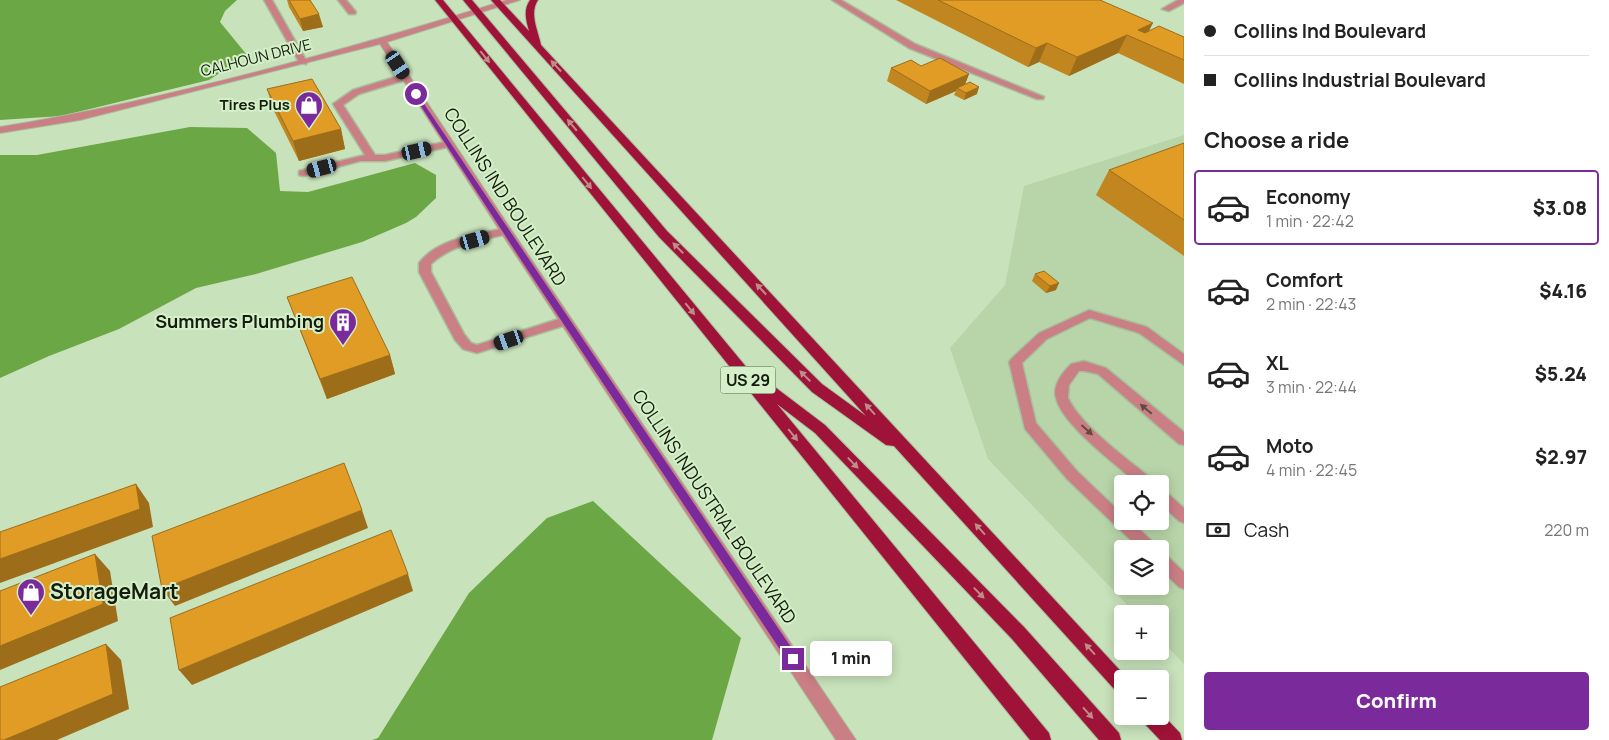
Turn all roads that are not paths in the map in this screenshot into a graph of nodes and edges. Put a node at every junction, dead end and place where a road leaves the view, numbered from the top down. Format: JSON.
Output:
{"nodes":[{"id":1,"x":268,"y":0,"type":"edge"},
{"id":2,"x":342,"y":0,"type":"edge"},
{"id":3,"x":439,"y":0,"type":"edge"},
{"id":4,"x":467,"y":0,"type":"edge"},
{"id":5,"x":516,"y":0,"type":"edge"},
{"id":6,"x":534,"y":0,"type":"edge"},
{"id":7,"x":836,"y":0,"type":"edge"},
{"id":8,"x":1184,"y":0,"type":"edge"},
{"id":9,"x":497,"y":2,"type":"edge"},
{"id":10,"x":1166,"y":9,"type":"dead end"},
{"id":11,"x":352,"y":12,"type":"dead end"},
{"id":12,"x":476,"y":12,"type":"junction"},
{"id":13,"x":454,"y":19,"type":"junction"},
{"id":14,"x":382,"y":41,"type":"junction"},
{"id":15,"x":537,"y":45,"type":"junction"},
{"id":16,"x":303,"y":62,"type":"junction"},
{"id":17,"x":405,"y":77,"type":"junction"},
{"id":18,"x":1040,"y":97,"type":"dead end"},
{"id":19,"x":0,"y":130,"type":"edge"},
{"id":20,"x":449,"y":144,"type":"junction"},
{"id":21,"x":372,"y":158,"type":"junction"},
{"id":22,"x":302,"y":174,"type":"dead end"},
{"id":23,"x":506,"y":231,"type":"junction"},
{"id":24,"x":565,"y":320,"type":"junction"},
{"id":25,"x":1184,"y":360,"type":"edge"},
{"id":26,"x":736,"y":365,"type":"junction"},
{"id":27,"x":1184,"y":440,"type":"edge"},
{"id":28,"x":914,"y":457,"type":"junction"},
{"id":29,"x":1138,"y":475,"type":"edge"},
{"id":30,"x":1169,"y":503,"type":"edge"},
{"id":31,"x":1184,"y":516,"type":"edge"},
{"id":32,"x":1141,"y":540,"type":"edge"},
{"id":33,"x":1169,"y":568,"type":"edge"},
{"id":34,"x":1184,"y":582,"type":"edge"},
{"id":35,"x":1114,"y":676,"type":"edge"},
{"id":36,"x":1159,"y":725,"type":"edge"},
{"id":37,"x":847,"y":740,"type":"edge"},
{"id":38,"x":1042,"y":740,"type":"edge"},
{"id":39,"x":1112,"y":740,"type":"edge"},
{"id":40,"x":1173,"y":740,"type":"edge"}],
"edges":[{"from":1,"to":16,"type":"lane"},
{"from":2,"to":11,"type":"lane"},
{"from":3,"to":13,"type":"highway","number":"US 29"},
{"from":4,"to":12,"type":"highway"},
{"from":5,"to":9,"type":"street","name":"CALHOUN DRIVE"},
{"from":6,"to":15,"type":"highway"},
{"from":7,"to":18,"type":"lane"},
{"from":8,"to":10,"type":"lane"},
{"from":9,"to":12,"type":"street","name":"CALHOUN DRIVE"},
{"from":9,"to":15,"type":"highway"},
{"from":12,"to":13,"type":"street","name":"CALHOUN DRIVE"},
{"from":28,"to":12,"type":"highway","one_way":true},
{"from":13,"to":14,"type":"street","name":"CALHOUN DRIVE"},
{"from":13,"to":26,"type":"highway","number":"US 29","one_way":true},
{"from":14,"to":16,"type":"street","name":"CALHOUN DRIVE"},
{"from":14,"to":17,"type":"street","name":"COLLINS IND BOULEVARD"},
{"from":28,"to":15,"type":"highway","one_way":true},
{"from":16,"to":19,"type":"street","name":"CALHOUN DRIVE"},
{"from":17,"to":20,"type":"street","name":"COLLINS IND BOULEVARD"},
{"from":17,"to":21,"type":"lane"},
{"from":20,"to":21,"type":"lane"},
{"from":20,"to":23,"type":"street","name":"COLLINS IND BOULEVARD"},
{"from":21,"to":22,"type":"lane"},
{"from":23,"to":24,"type":"street","name":"COLLINS IND BOULEVARD"},
{"from":23,"to":24,"type":"lane"},
{"from":24,"to":37,"type":"street","name":"COLLINS INDUSTRIAL BOULEVARD"},
{"from":25,"to":32,"type":"lane"},
{"from":26,"to":38,"type":"highway","number":"US 29","one_way":true},
{"from":26,"to":39,"type":"highway","one_way":true},
{"from":27,"to":29,"type":"lane","one_way":true},
{"from":35,"to":28,"type":"highway","one_way":true},
{"from":30,"to":31,"type":"lane"},
{"from":33,"to":34,"type":"lane"},
{"from":36,"to":40,"type":"highway"}]}
